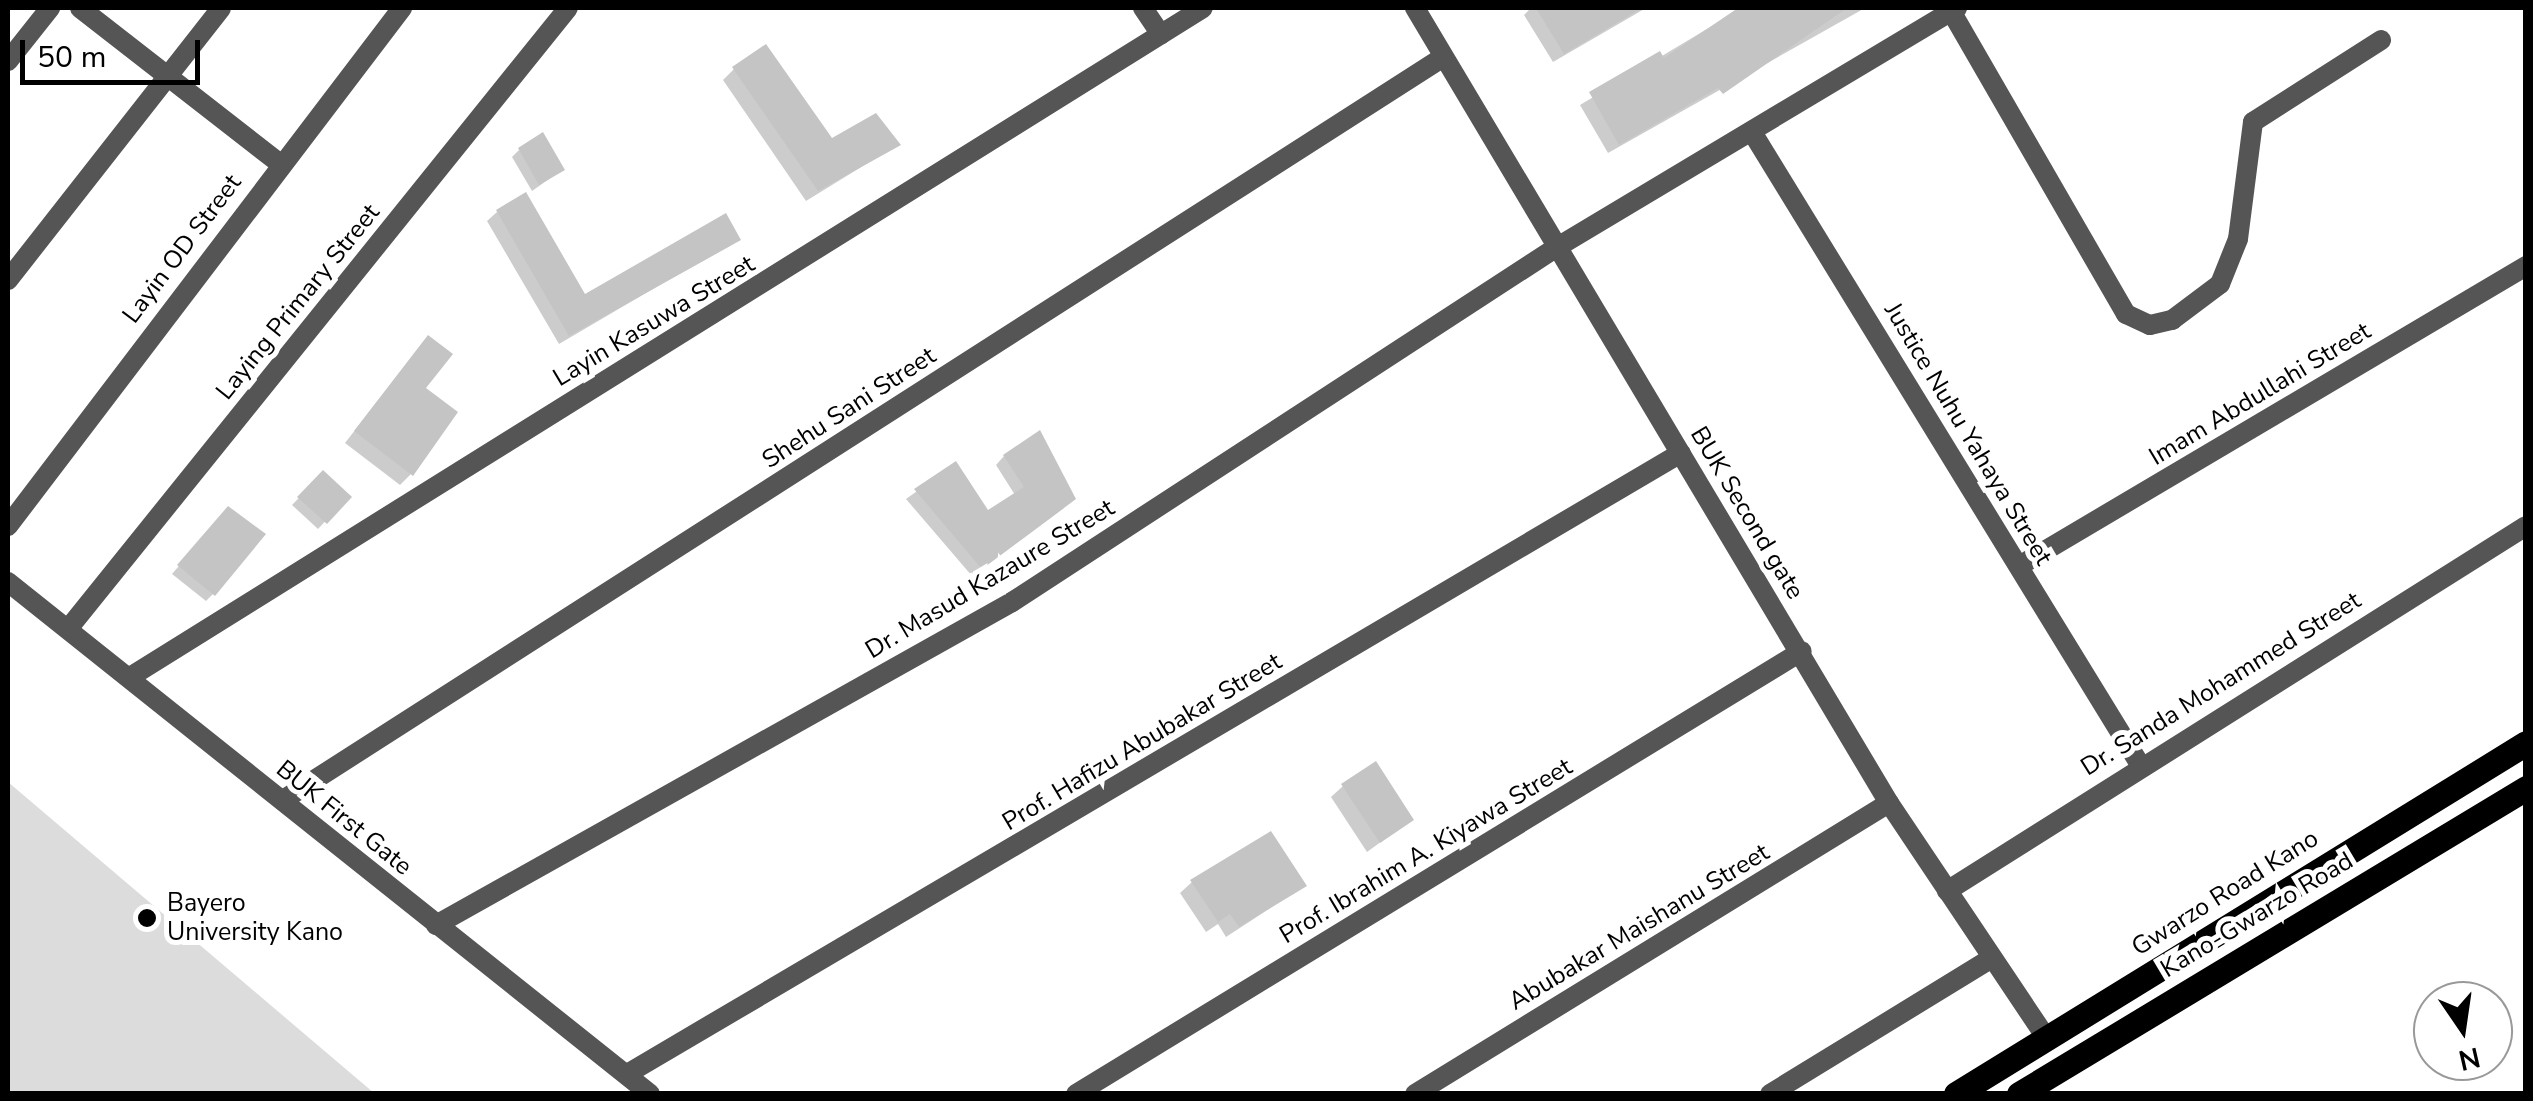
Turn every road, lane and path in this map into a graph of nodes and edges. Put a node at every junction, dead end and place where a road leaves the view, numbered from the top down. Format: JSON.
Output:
{"nodes":[{"id":1,"x":50,"y":8,"type":"edge"},
{"id":2,"x":80,"y":8,"type":"edge"},
{"id":3,"x":221,"y":8,"type":"edge"},
{"id":4,"x":402,"y":8,"type":"edge"},
{"id":5,"x":568,"y":8,"type":"edge"},
{"id":6,"x":1143,"y":8,"type":"edge"},
{"id":7,"x":1203,"y":8,"type":"edge"},
{"id":8,"x":1420,"y":9,"type":"edge"},
{"id":9,"x":1954,"y":9,"type":"edge"},
{"id":10,"x":1161,"y":35,"type":"junction"},
{"id":11,"x":2381,"y":40,"type":"dead end"},
{"id":12,"x":1442,"y":58,"type":"junction"},
{"id":13,"x":8,"y":61,"type":"edge"},
{"id":14,"x":171,"y":70,"type":"junction"},
{"id":15,"x":1752,"y":132,"type":"junction"},
{"id":16,"x":278,"y":162,"type":"junction"},
{"id":17,"x":1554,"y":250,"type":"junction"},
{"id":18,"x":2526,"y":266,"type":"edge"},
{"id":19,"x":8,"y":280,"type":"edge"},
{"id":20,"x":1682,"y":453,"type":"junction"},
{"id":21,"x":8,"y":526,"type":"edge"},
{"id":22,"x":2526,"y":526,"type":"edge"},
{"id":23,"x":2019,"y":566,"type":"junction"},
{"id":24,"x":8,"y":582,"type":"edge"},
{"id":25,"x":68,"y":628,"type":"junction"},
{"id":26,"x":1802,"y":651,"type":"junction"},
{"id":27,"x":130,"y":677,"type":"junction"},
{"id":28,"x":2526,"y":743,"type":"edge"},
{"id":29,"x":2139,"y":763,"type":"junction"},
{"id":30,"x":2526,"y":788,"type":"edge"},
{"id":31,"x":283,"y":800,"type":"junction"},
{"id":32,"x":1889,"y":803,"type":"junction"},
{"id":33,"x":1947,"y":890,"type":"junction"},
{"id":34,"x":436,"y":924,"type":"junction"},
{"id":35,"x":1992,"y":958,"type":"junction"},
{"id":36,"x":2047,"y":1039,"type":"junction"},
{"id":37,"x":627,"y":1074,"type":"junction"},
{"id":38,"x":650,"y":1094,"type":"edge"},
{"id":39,"x":1076,"y":1094,"type":"edge"},
{"id":40,"x":1415,"y":1094,"type":"edge"},
{"id":41,"x":1770,"y":1094,"type":"edge"},
{"id":42,"x":1956,"y":1094,"type":"edge"},
{"id":43,"x":2019,"y":1094,"type":"edge"}],
"edges":[{"from":1,"to":13,"type":"street"},
{"from":2,"to":14,"type":"street"},
{"from":3,"to":14,"type":"street"},
{"from":4,"to":16,"type":"street","name":"Layin OD Street"},
{"from":5,"to":25,"type":"street","name":"Laying Primary Street"},
{"from":6,"to":10,"type":"street"},
{"from":7,"to":10,"type":"street","name":"Layin Kasuwa Street"},
{"from":8,"to":12,"type":"street","name":"BUK Second gate"},
{"from":9,"to":11,"type":"street"},
{"from":9,"to":15,"type":"street","name":"Dr. Masud Kazaure Street"},
{"from":10,"to":27,"type":"street","name":"Layin Kasuwa Street"},
{"from":12,"to":17,"type":"street","name":"BUK Second gate"},
{"from":12,"to":31,"type":"street","name":"Shehu Sani Street"},
{"from":14,"to":16,"type":"street"},
{"from":14,"to":19,"type":"street"},
{"from":15,"to":17,"type":"street","name":"Dr. Masud Kazaure Street"},
{"from":15,"to":23,"type":"street","name":"Justice Nuhu Yahaya Street"},
{"from":16,"to":21,"type":"street","name":"Layin OD Street"},
{"from":17,"to":20,"type":"street","name":"BUK Second gate"},
{"from":17,"to":34,"type":"street","name":"Dr. Masud Kazaure Street"},
{"from":18,"to":23,"type":"street","name":"Imam Abdullahi Street"},
{"from":20,"to":26,"type":"street","name":"BUK Second gate"},
{"from":20,"to":37,"type":"street","name":"Prof. Hafizu Abubakar Street"},
{"from":22,"to":29,"type":"street","name":"Dr. Sanda Mohammed Street"},
{"from":23,"to":29,"type":"street","name":"Justice Nuhu Yahaya Street"},
{"from":24,"to":25,"type":"street","name":"BUK First Gate"},
{"from":25,"to":27,"type":"street","name":"BUK First Gate"},
{"from":26,"to":32,"type":"street","name":"BUK Second gate"},
{"from":26,"to":39,"type":"street","name":"Prof. Ibrahim A. Kiyawa Street"},
{"from":27,"to":31,"type":"street","name":"BUK First Gate"},
{"from":28,"to":36,"type":"main road","name":"Gwarzo Road Kano"},
{"from":29,"to":33,"type":"street","name":"Dr. Sanda Mohammed Street"},
{"from":30,"to":43,"type":"main road","name":"Kano-Gwarzo Road"},
{"from":31,"to":34,"type":"street","name":"BUK First Gate"},
{"from":32,"to":33,"type":"street","name":"BUK Second gate"},
{"from":32,"to":40,"type":"street","name":"Abubakar Maishanu Street"},
{"from":33,"to":35,"type":"street","name":"BUK Second gate"},
{"from":34,"to":37,"type":"street","name":"BUK First Gate"},
{"from":35,"to":36,"type":"street","name":"BUK Second gate"},
{"from":35,"to":41,"type":"street"},
{"from":36,"to":42,"type":"main road","name":"Gwarzo Road Kano"},
{"from":37,"to":38,"type":"street","name":"BUK First Gate"}]}
